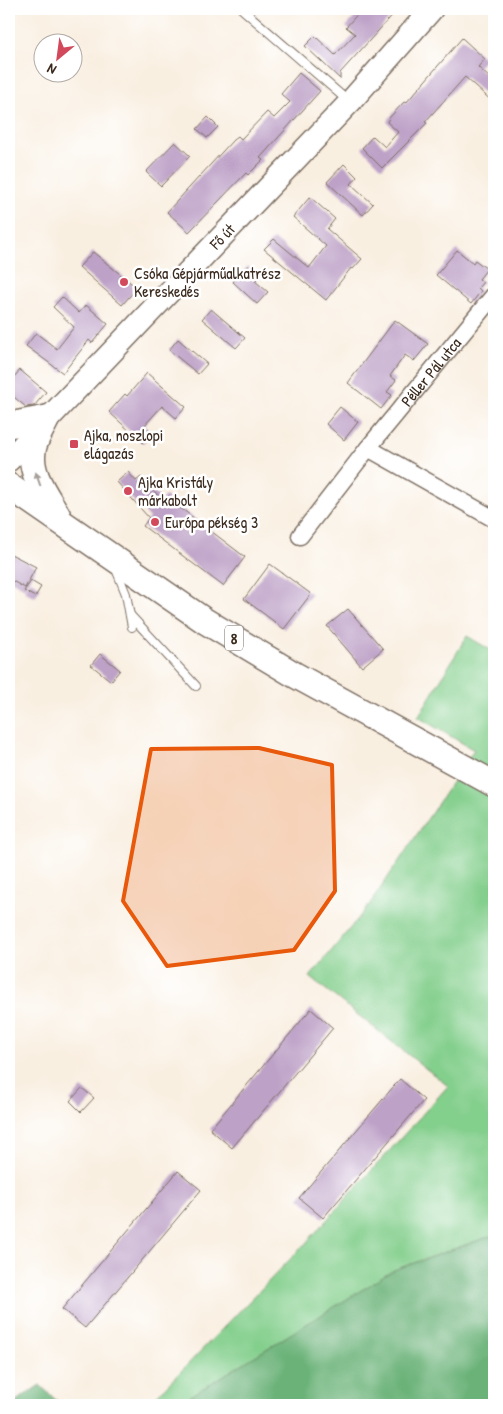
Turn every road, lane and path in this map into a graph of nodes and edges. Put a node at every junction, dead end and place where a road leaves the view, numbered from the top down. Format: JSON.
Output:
{"nodes":[{"id":1,"x":242,"y":9,"type":"edge"},
{"id":2,"x":432,"y":9,"type":"edge"},
{"id":3,"x":350,"y":102,"type":"junction"},
{"id":4,"x":494,"y":295,"type":"edge"},
{"id":5,"x":48,"y":418,"type":"junction"},
{"id":6,"x":9,"y":425,"type":"edge"},
{"id":7,"x":368,"y":448,"type":"junction"},
{"id":8,"x":9,"y":460,"type":"edge"},
{"id":9,"x":9,"y":486,"type":"edge"},
{"id":10,"x":494,"y":519,"type":"edge"},
{"id":11,"x":60,"y":522,"type":"junction"},
{"id":12,"x":300,"y":536,"type":"dead end"},
{"id":13,"x":111,"y":558,"type":"junction"},
{"id":14,"x":130,"y":615,"type":"junction"},
{"id":15,"x":132,"y":627,"type":"dead end"},
{"id":16,"x":196,"y":686,"type":"dead end"},
{"id":17,"x":494,"y":784,"type":"edge"}],
"edges":[{"from":1,"to":3,"type":"lane"},
{"from":2,"to":3,"type":"main road","name":"Fő út"},
{"from":3,"to":5,"type":"main road","name":"Fő út"},
{"from":4,"to":7,"type":"street","name":"Péller Pál utca"},
{"from":5,"to":6,"type":"main road"},
{"from":5,"to":8,"type":"main road","name":"Fő út"},
{"from":11,"to":5,"type":"main road","one_way":true},
{"from":7,"to":10,"type":"street"},
{"from":7,"to":12,"type":"street","name":"Péller Pál utca"},
{"from":9,"to":11,"type":"main road","number":"8"},
{"from":11,"to":13,"type":"main road","number":"8"},
{"from":13,"to":14,"type":"lane"},
{"from":13,"to":17,"type":"main road","number":"8"},
{"from":14,"to":15,"type":"lane"},
{"from":14,"to":16,"type":"lane"}]}
